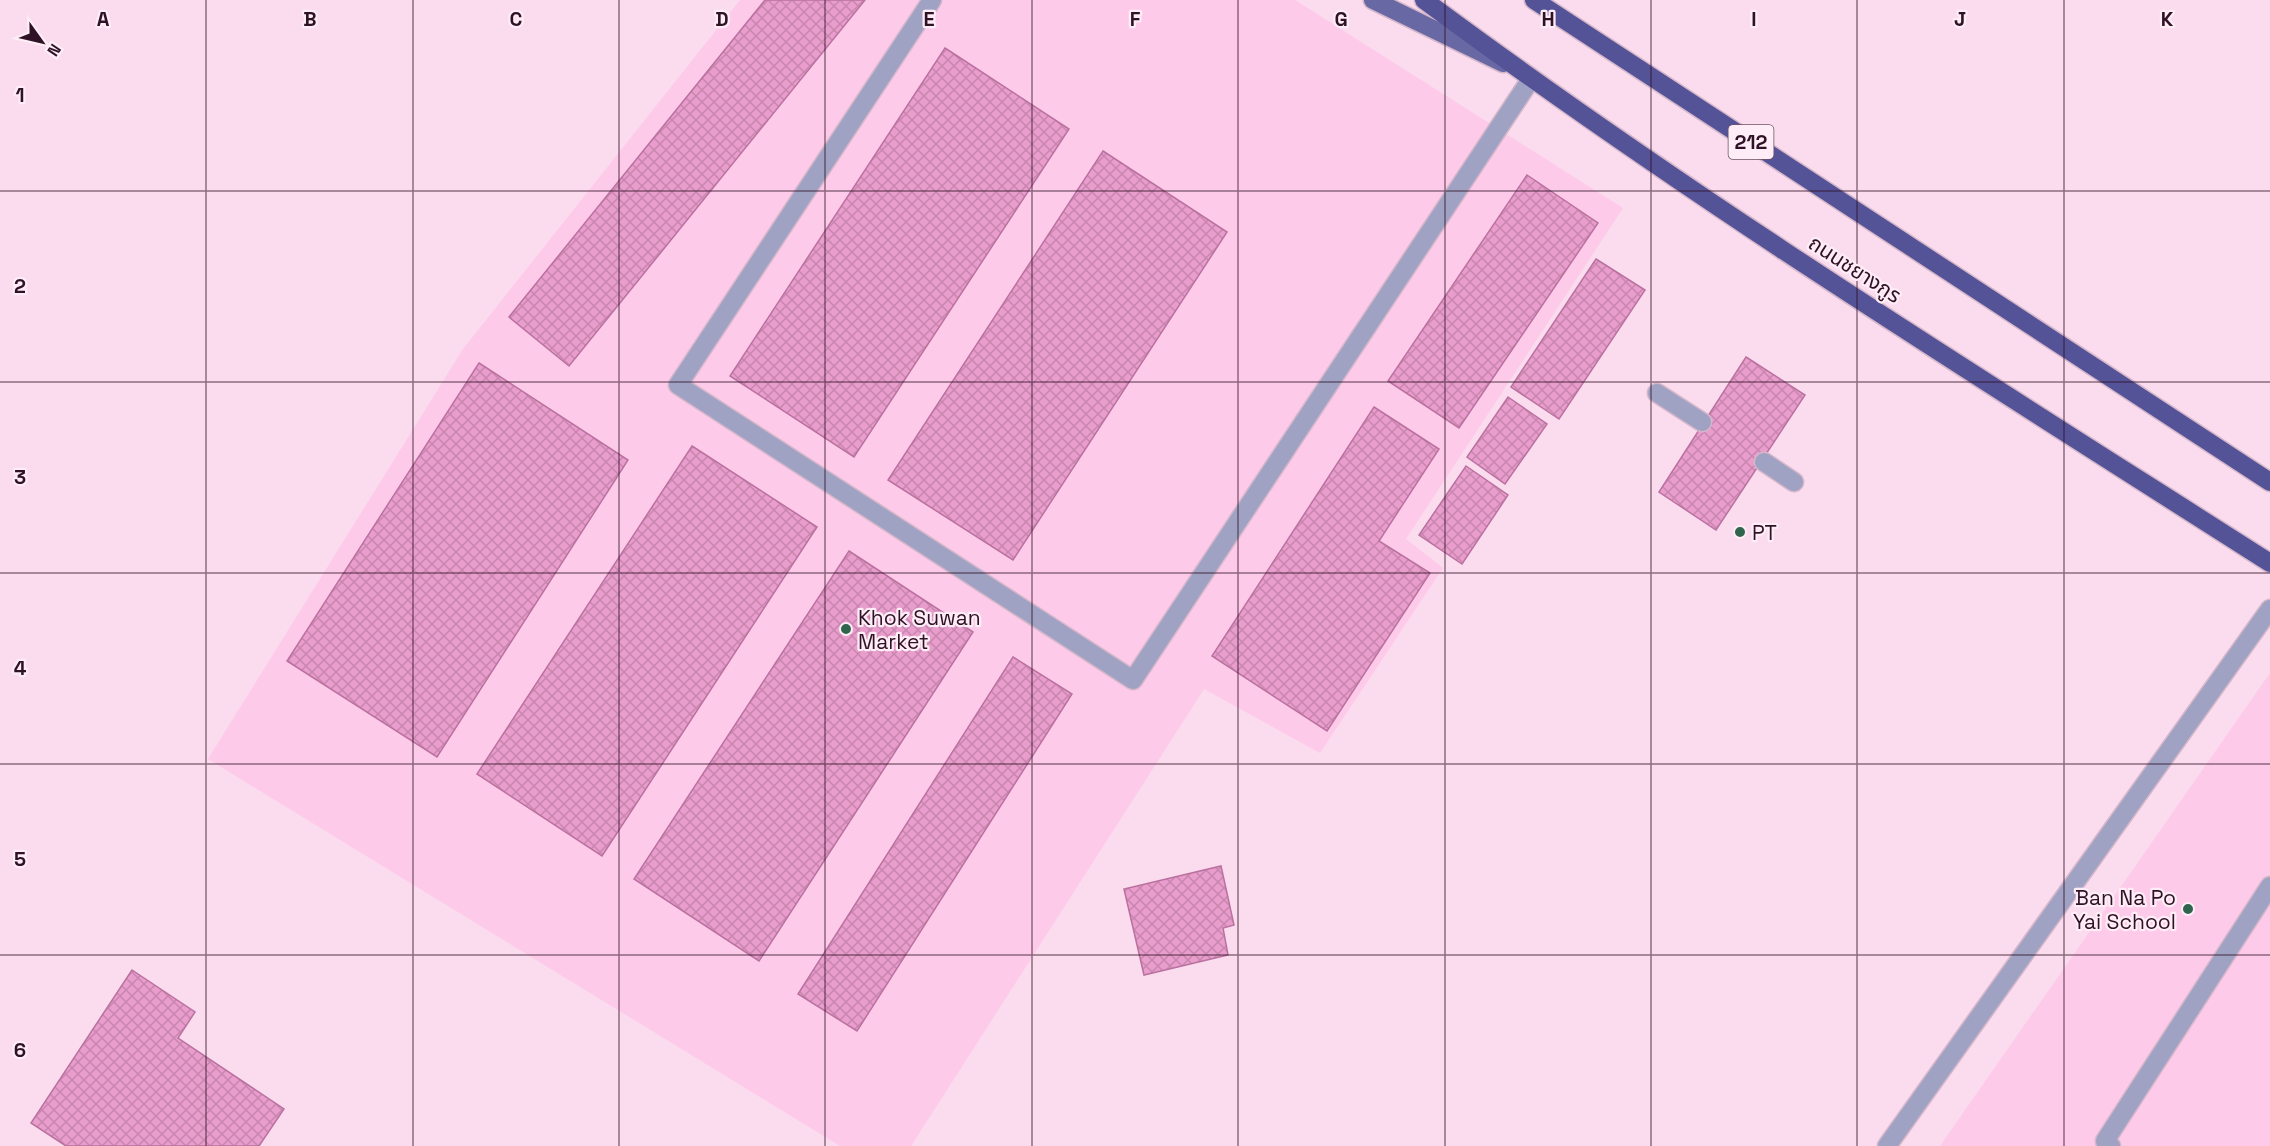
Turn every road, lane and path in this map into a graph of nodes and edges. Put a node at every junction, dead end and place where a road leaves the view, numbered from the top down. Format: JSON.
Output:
{"nodes":[{"id":1,"x":932,"y":0,"type":"edge"},
{"id":2,"x":1373,"y":0,"type":"edge"},
{"id":3,"x":1424,"y":0,"type":"edge"},
{"id":4,"x":1541,"y":3,"type":"edge"},
{"id":5,"x":1526,"y":75,"type":"junction"},
{"id":6,"x":1657,"y":393,"type":"dead end"},
{"id":7,"x":1702,"y":422,"type":"dead end"},
{"id":8,"x":1764,"y":462,"type":"dead end"},
{"id":9,"x":1794,"y":482,"type":"dead end"},
{"id":10,"x":2270,"y":482,"type":"edge"},
{"id":11,"x":2270,"y":563,"type":"edge"},
{"id":12,"x":2270,"y":609,"type":"edge"},
{"id":13,"x":2270,"y":886,"type":"edge"},
{"id":14,"x":1887,"y":1146,"type":"edge"},
{"id":15,"x":2111,"y":1146,"type":"edge"}],
"edges":[{"from":1,"to":5,"type":"street"},
{"from":2,"to":5,"type":"main road"},
{"from":3,"to":5,"type":"highway","name":"ถนนชยางกูร"},
{"from":4,"to":10,"type":"highway","number":"212"},
{"from":5,"to":11,"type":"highway","name":"ถนนชยางกูร"},
{"from":6,"to":7,"type":"street"},
{"from":8,"to":9,"type":"street"},
{"from":12,"to":14,"type":"street"},
{"from":13,"to":15,"type":"street"}]}
